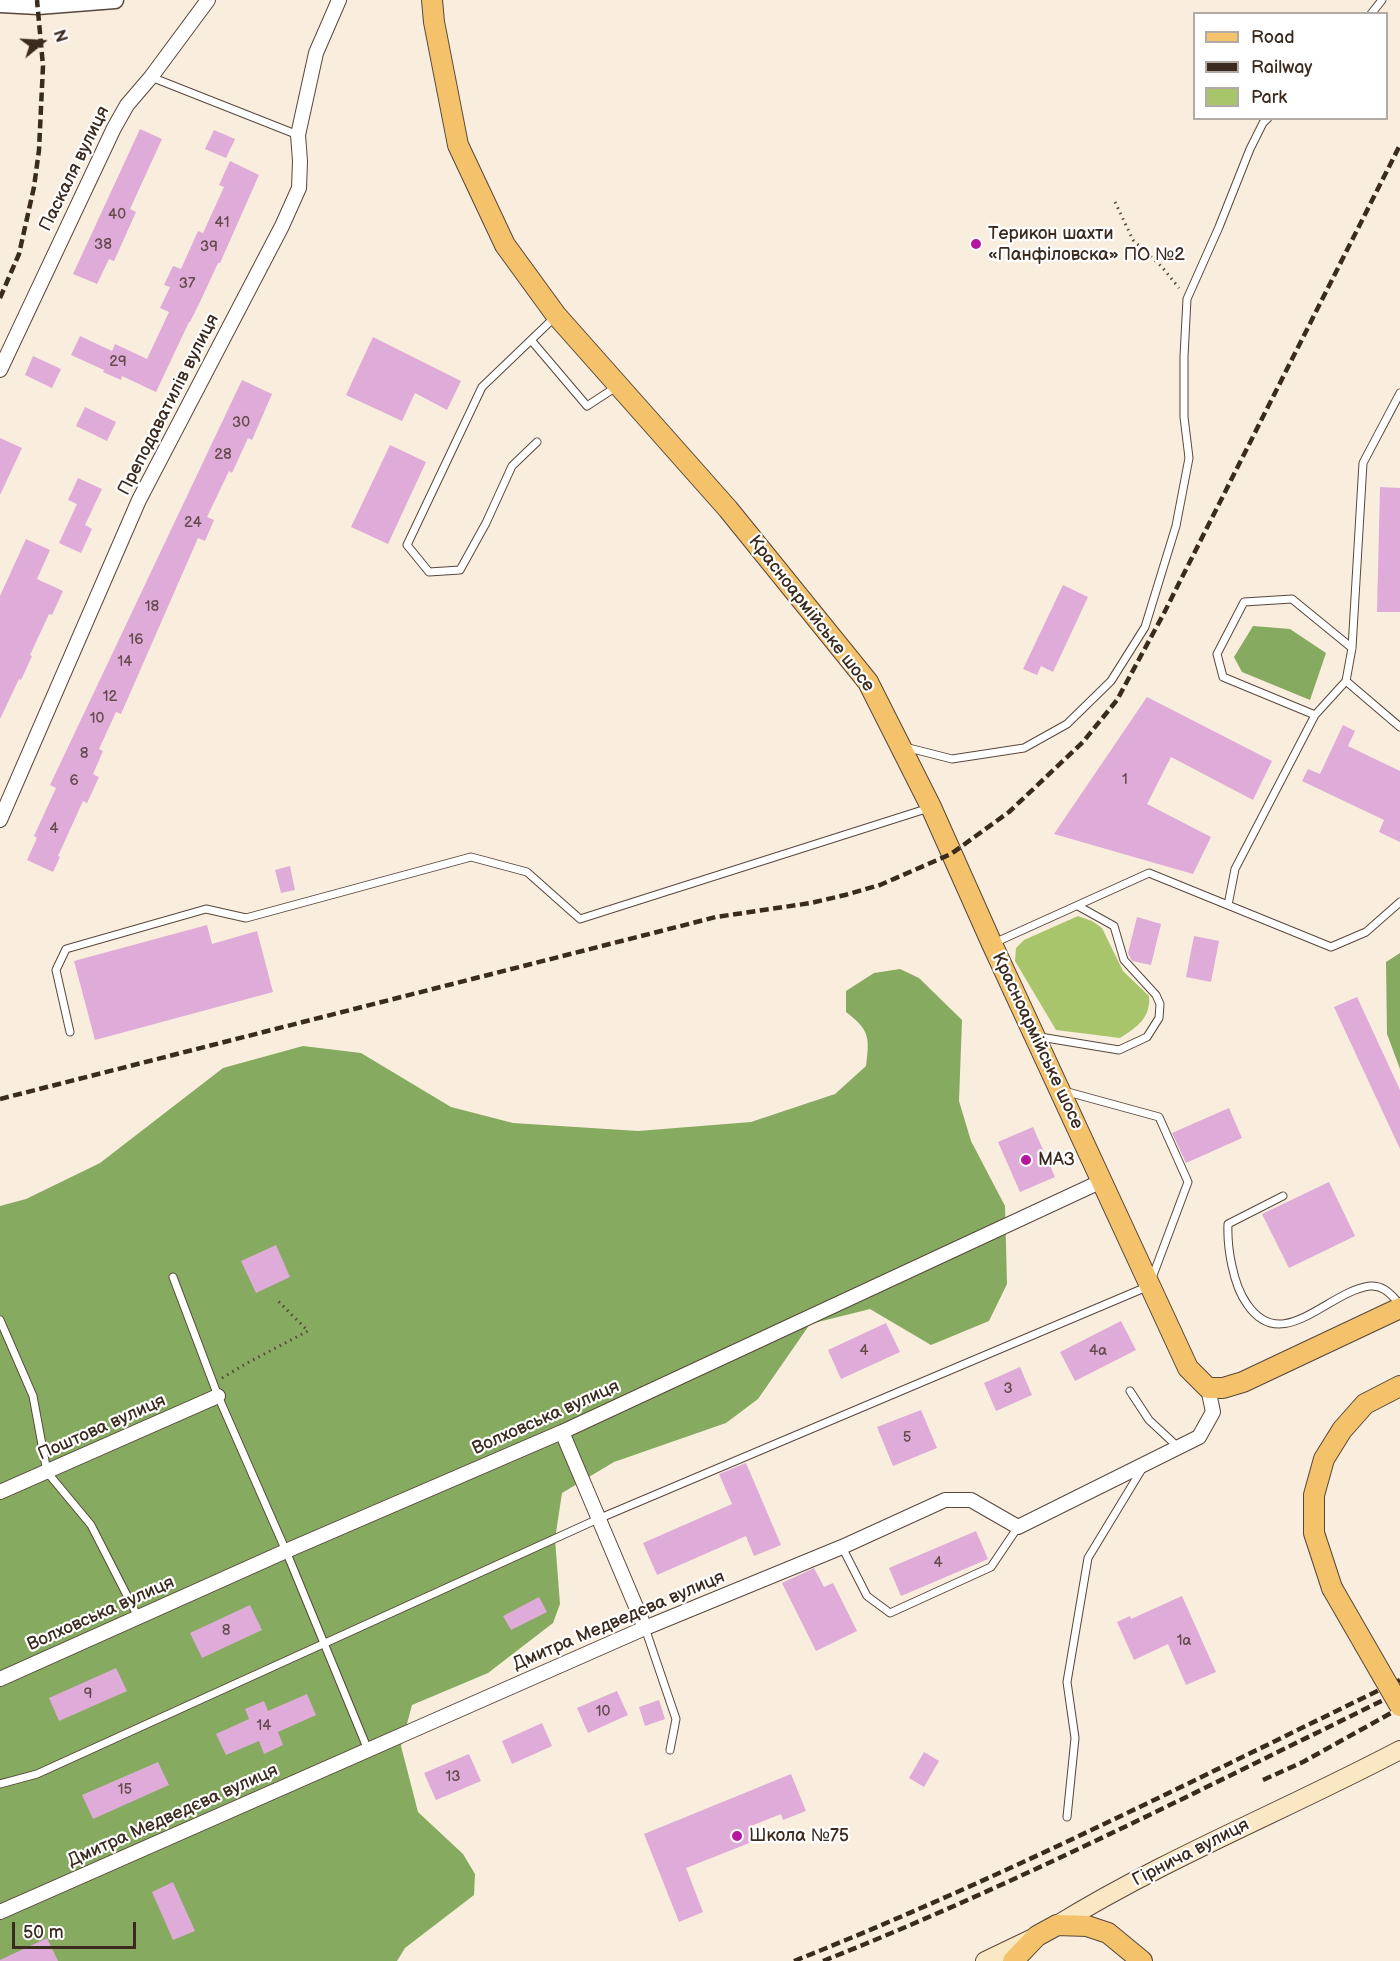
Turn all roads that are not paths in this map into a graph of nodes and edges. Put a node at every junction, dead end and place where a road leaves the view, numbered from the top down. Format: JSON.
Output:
{"nodes":[{"id":1,"x":115,"y":0,"type":"edge"},
{"id":2,"x":208,"y":0,"type":"edge"},
{"id":3,"x":339,"y":0,"type":"edge"},
{"id":4,"x":432,"y":0,"type":"edge"},
{"id":5,"x":1382,"y":0,"type":"edge"},
{"id":6,"x":0,"y":4,"type":"edge"},
{"id":7,"x":1373,"y":12,"type":"edge"},
{"id":8,"x":151,"y":77,"type":"junction"},
{"id":9,"x":1266,"y":120,"type":"edge"},
{"id":10,"x":298,"y":135,"type":"junction"},
{"id":11,"x":556,"y":315,"type":"junction"},
{"id":12,"x":531,"y":340,"type":"junction"},
{"id":13,"x":0,"y":370,"type":"edge"},
{"id":14,"x":620,"y":385,"type":"junction"},
{"id":15,"x":1400,"y":393,"type":"edge"},
{"id":16,"x":537,"y":442,"type":"dead end"},
{"id":17,"x":1352,"y":648,"type":"junction"},
{"id":18,"x":1346,"y":681,"type":"junction"},
{"id":19,"x":1315,"y":715,"type":"junction"},
{"id":20,"x":1400,"y":728,"type":"edge"},
{"id":21,"x":900,"y":745,"type":"junction"},
{"id":22,"x":931,"y":807,"type":"junction"},
{"id":23,"x":0,"y":820,"type":"edge"},
{"id":24,"x":1400,"y":902,"type":"edge"},
{"id":25,"x":1228,"y":905,"type":"junction"},
{"id":26,"x":1078,"y":906,"type":"junction"},
{"id":27,"x":992,"y":944,"type":"junction"},
{"id":28,"x":70,"y":1032,"type":"dead end"},
{"id":29,"x":1034,"y":1036,"type":"junction"},
{"id":30,"x":1059,"y":1089,"type":"junction"},
{"id":31,"x":1102,"y":1181,"type":"junction"},
{"id":32,"x":1283,"y":1196,"type":"dead end"},
{"id":33,"x":172,"y":1276,"type":"dead end"},
{"id":34,"x":1149,"y":1286,"type":"junction"},
{"id":35,"x":1400,"y":1306,"type":"edge"},
{"id":36,"x":0,"y":1320,"type":"edge"},
{"id":37,"x":1400,"y":1386,"type":"edge"},
{"id":38,"x":1208,"y":1388,"type":"junction"},
{"id":39,"x":215,"y":1390,"type":"junction"},
{"id":40,"x":1130,"y":1391,"type":"dead end"},
{"id":41,"x":562,"y":1432,"type":"junction"},
{"id":42,"x":1178,"y":1448,"type":"junction"},
{"id":43,"x":1144,"y":1464,"type":"junction"},
{"id":44,"x":47,"y":1472,"type":"junction"},
{"id":45,"x":0,"y":1492,"type":"edge"},
{"id":46,"x":598,"y":1518,"type":"junction"},
{"id":47,"x":1018,"y":1527,"type":"junction"},
{"id":48,"x":842,"y":1547,"type":"junction"},
{"id":49,"x":286,"y":1551,"type":"junction"},
{"id":50,"x":138,"y":1617,"type":"junction"},
{"id":51,"x":645,"y":1628,"type":"junction"},
{"id":52,"x":324,"y":1643,"type":"junction"},
{"id":53,"x":0,"y":1680,"type":"edge"},
{"id":54,"x":1400,"y":1706,"type":"edge"},
{"id":55,"x":368,"y":1750,"type":"junction"},
{"id":56,"x":670,"y":1750,"type":"dead end"},
{"id":57,"x":1400,"y":1750,"type":"edge"},
{"id":58,"x":0,"y":1784,"type":"edge"},
{"id":59,"x":1067,"y":1817,"type":"dead end"},
{"id":60,"x":0,"y":1912,"type":"edge"},
{"id":61,"x":1057,"y":1925,"type":"junction"},
{"id":62,"x":1037,"y":1936,"type":"junction"},
{"id":63,"x":985,"y":1961,"type":"edge"},
{"id":64,"x":1013,"y":1961,"type":"edge"},
{"id":65,"x":1142,"y":1961,"type":"edge"}],
"edges":[{"from":1,"to":6,"type":"street"},
{"from":2,"to":8,"type":"street","name":"Паскаля вулиця"},
{"from":3,"to":10,"type":"street","name":"Преподаватилів вулиця"},
{"from":4,"to":11,"type":"main road","name":"Красноармійське шосе"},
{"from":5,"to":7,"type":"lane"},
{"from":8,"to":10,"type":"lane"},
{"from":8,"to":13,"type":"street","name":"Паскаля вулиця"},
{"from":9,"to":21,"type":"lane"},
{"from":10,"to":23,"type":"street","name":"Преподаватилів вулиця"},
{"from":11,"to":12,"type":"lane"},
{"from":11,"to":14,"type":"main road","name":"Красноармійське шосе"},
{"from":12,"to":14,"type":"lane"},
{"from":12,"to":16,"type":"lane"},
{"from":14,"to":21,"type":"main road","name":"Красноармійське шосе"},
{"from":15,"to":17,"type":"lane"},
{"from":17,"to":18,"type":"lane"},
{"from":17,"to":19,"type":"lane"},
{"from":18,"to":19,"type":"lane"},
{"from":18,"to":20,"type":"lane"},
{"from":19,"to":25,"type":"lane"},
{"from":21,"to":22,"type":"main road","name":"Красноармійське шосе"},
{"from":22,"to":27,"type":"main road","name":"Красноармійське шосе"},
{"from":22,"to":28,"type":"lane"},
{"from":24,"to":25,"type":"lane"},
{"from":25,"to":26,"type":"lane"},
{"from":26,"to":27,"type":"lane"},
{"from":26,"to":29,"type":"lane"},
{"from":27,"to":29,"type":"main road","name":"Красноармійське шосе"},
{"from":29,"to":30,"type":"main road","name":"Красноармійське шосе"},
{"from":30,"to":31,"type":"main road","name":"Красноармійське шосе"},
{"from":30,"to":34,"type":"lane"},
{"from":31,"to":34,"type":"main road","name":"Красноармійське шосе"},
{"from":31,"to":41,"type":"street","name":"Волховська вулиця"},
{"from":32,"to":35,"type":"lane"},
{"from":33,"to":39,"type":"lane"},
{"from":34,"to":38,"type":"main road","name":"Красноармійське шосе"},
{"from":34,"to":46,"type":"lane"},
{"from":35,"to":38,"type":"main road"},
{"from":36,"to":44,"type":"lane"},
{"from":37,"to":54,"type":"main road","bridge":true},
{"from":38,"to":42,"type":"street"},
{"from":39,"to":44,"type":"street","name":"Поштова вулиця"},
{"from":39,"to":49,"type":"lane"},
{"from":40,"to":42,"type":"lane"},
{"from":41,"to":46,"type":"street"},
{"from":41,"to":49,"type":"street","name":"Волховська вулиця"},
{"from":42,"to":43,"type":"street"},
{"from":43,"to":47,"type":"street"},
{"from":43,"to":59,"type":"lane"},
{"from":44,"to":45,"type":"street","name":"Поштова вулиця"},
{"from":44,"to":50,"type":"lane"},
{"from":46,"to":51,"type":"street"},
{"from":46,"to":52,"type":"lane"},
{"from":47,"to":48,"type":"street","name":"Дмитра Медведєва вулиця"},
{"from":47,"to":48,"type":"lane"},
{"from":48,"to":51,"type":"street","name":"Дмитра Медведєва вулиця"},
{"from":49,"to":50,"type":"street","name":"Волховська вулиця"},
{"from":49,"to":52,"type":"lane"},
{"from":50,"to":53,"type":"street","name":"Волховська вулиця"},
{"from":51,"to":55,"type":"street","name":"Дмитра Медведєва вулиця"},
{"from":51,"to":56,"type":"lane"},
{"from":52,"to":55,"type":"lane"},
{"from":52,"to":58,"type":"lane"},
{"from":55,"to":60,"type":"street","name":"Дмитра Медведєва вулиця"},
{"from":57,"to":61,"type":"main road","name":"Гірнича вулиця"},
{"from":61,"to":62,"type":"main road","name":"Гірнича вулиця"},
{"from":61,"to":65,"type":"main road"},
{"from":62,"to":63,"type":"main road","name":"Гірнича вулиця"},
{"from":62,"to":64,"type":"main road"}]}
